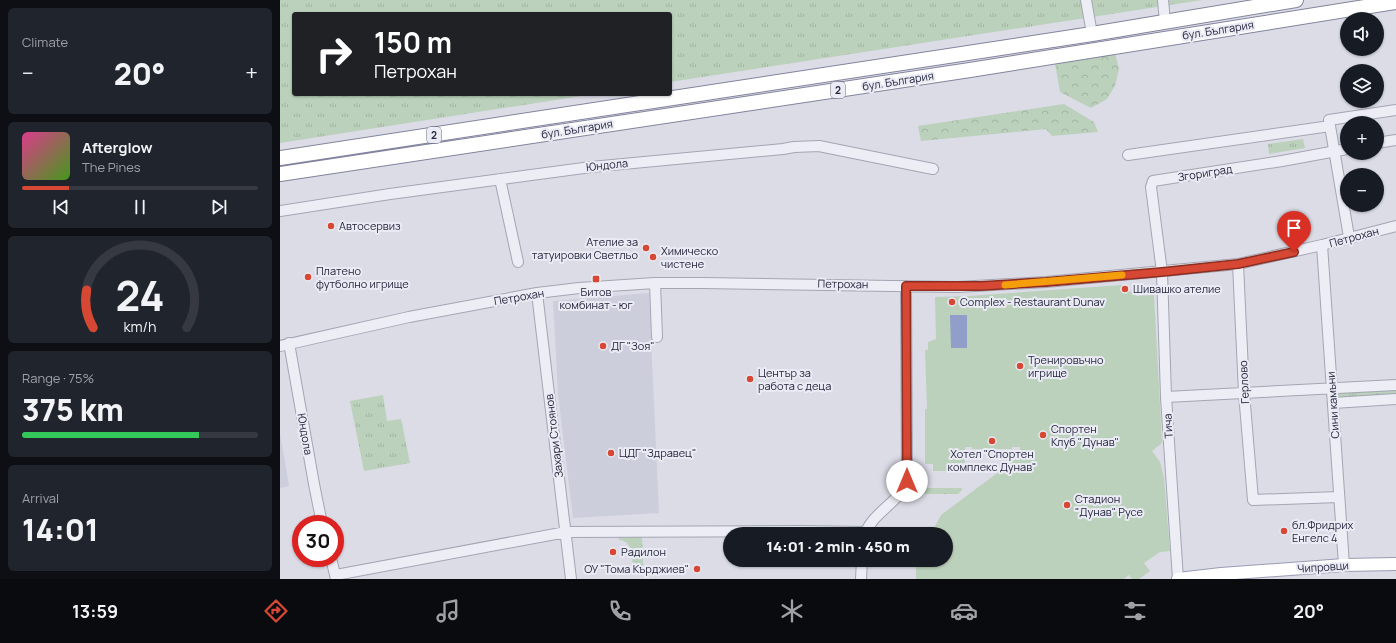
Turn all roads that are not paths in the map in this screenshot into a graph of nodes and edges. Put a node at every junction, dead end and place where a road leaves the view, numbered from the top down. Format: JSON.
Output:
{"nodes":[{"id":1,"x":1086,"y":0,"type":"edge"},
{"id":2,"x":1163,"y":0,"type":"edge"},
{"id":3,"x":1296,"y":0,"type":"edge"},
{"id":4,"x":1396,"y":2,"type":"edge"},
{"id":5,"x":1165,"y":22,"type":"junction"},
{"id":6,"x":1092,"y":34,"type":"junction"},
{"id":7,"x":1396,"y":110,"type":"edge"},
{"id":8,"x":1330,"y":126,"type":"junction"},
{"id":9,"x":1396,"y":140,"type":"edge"},
{"id":10,"x":1384,"y":142,"type":"edge"},
{"id":11,"x":1340,"y":150,"type":"edge"},
{"id":12,"x":1334,"y":151,"type":"junction"},
{"id":13,"x":1128,"y":155,"type":"dead end"},
{"id":14,"x":280,"y":158,"type":"edge"},
{"id":15,"x":934,"y":169,"type":"dead end"},
{"id":16,"x":280,"y":174,"type":"edge"},
{"id":17,"x":500,"y":179,"type":"junction"},
{"id":18,"x":280,"y":211,"type":"edge"},
{"id":19,"x":1396,"y":226,"type":"edge"},
{"id":20,"x":1349,"y":237,"type":"junction"},
{"id":21,"x":1322,"y":245,"type":"junction"},
{"id":22,"x":518,"y":262,"type":"dead end"},
{"id":23,"x":1238,"y":264,"type":"junction"},
{"id":24,"x":1162,"y":272,"type":"junction"},
{"id":25,"x":655,"y":284,"type":"junction"},
{"id":26,"x":906,"y":286,"type":"junction"},
{"id":27,"x":537,"y":293,"type":"junction"},
{"id":28,"x":657,"y":337,"type":"dead end"},
{"id":29,"x":284,"y":344,"type":"edge"},
{"id":30,"x":1396,"y":385,"type":"edge"},
{"id":31,"x":1332,"y":388,"type":"junction"},
{"id":32,"x":1244,"y":392,"type":"junction"},
{"id":33,"x":1166,"y":398,"type":"junction"},
{"id":34,"x":1396,"y":399,"type":"edge"},
{"id":35,"x":1333,"y":403,"type":"junction"},
{"id":36,"x":1339,"y":497,"type":"junction"},
{"id":37,"x":320,"y":515,"type":"edge"},
{"id":38,"x":869,"y":527,"type":"edge"},
{"id":39,"x":723,"y":531,"type":"edge"},
{"id":40,"x":566,"y":532,"type":"junction"},
{"id":41,"x":1396,"y":564,"type":"edge"},
{"id":42,"x":1344,"y":565,"type":"junction"},
{"id":43,"x":333,"y":567,"type":"edge"},
{"id":44,"x":862,"y":567,"type":"edge"},
{"id":45,"x":336,"y":577,"type":"edge"},
{"id":46,"x":571,"y":579,"type":"edge"},
{"id":47,"x":861,"y":579,"type":"edge"},
{"id":48,"x":1178,"y":579,"type":"edge"}],
"edges":[{"from":1,"to":6,"type":"street"},
{"from":2,"to":5,"type":"street"},
{"from":3,"to":5,"type":"highway","name":"бул. България","number":"2"},
{"from":4,"to":16,"type":"highway","name":"бул. България","number":"2"},
{"from":5,"to":6,"type":"highway","name":"бул. България","number":"2"},
{"from":6,"to":14,"type":"highway","name":"бул. България","number":"2"},
{"from":7,"to":8,"type":"street"},
{"from":8,"to":12,"type":"street"},
{"from":8,"to":13,"type":"street"},
{"from":9,"to":10,"type":"street"},
{"from":11,"to":12,"type":"street","name":"Згориград"},
{"from":12,"to":20,"type":"street"},
{"from":12,"to":24,"type":"street","name":"Згориград"},
{"from":15,"to":17,"type":"street","name":"Юндола"},
{"from":17,"to":18,"type":"street","name":"Юндола"},
{"from":17,"to":22,"type":"street"},
{"from":19,"to":20,"type":"street","name":"Петрохан"},
{"from":20,"to":21,"type":"street","name":"Петрохан"},
{"from":21,"to":23,"type":"street","name":"Петрохан"},
{"from":21,"to":31,"type":"street","name":"Сини камъни"},
{"from":23,"to":24,"type":"street","name":"Петрохан"},
{"from":23,"to":32,"type":"street","name":"Герлово"},
{"from":24,"to":26,"type":"street","name":"Петрохан"},
{"from":24,"to":33,"type":"street","name":"Тича"},
{"from":25,"to":26,"type":"street","name":"Петрохан"},
{"from":25,"to":27,"type":"street","name":"Петрохан"},
{"from":25,"to":28,"type":"street"},
{"from":26,"to":38,"type":"street"},
{"from":27,"to":29,"type":"street","name":"Петрохан"},
{"from":27,"to":40,"type":"street","name":"Захари Стоянов"},
{"from":29,"to":37,"type":"street","name":"Юндола"},
{"from":30,"to":31,"type":"street"},
{"from":31,"to":32,"type":"street"},
{"from":31,"to":35,"type":"street","name":"Сини камъни"},
{"from":32,"to":33,"type":"street"},
{"from":32,"to":36,"type":"street","name":"Герлово"},
{"from":33,"to":48,"type":"street","name":"Тича"},
{"from":34,"to":35,"type":"street"},
{"from":35,"to":36,"type":"street","name":"Сини камъни"},
{"from":36,"to":42,"type":"street","name":"Сини камъни"},
{"from":39,"to":40,"type":"street"},
{"from":40,"to":45,"type":"street"},
{"from":40,"to":46,"type":"street","name":"Захари Стоянов"},
{"from":41,"to":42,"type":"main road","name":"Чипровци"},
{"from":42,"to":48,"type":"main road","name":"Чипровци"},
{"from":43,"to":45,"type":"street"},
{"from":44,"to":47,"type":"street"}]}
